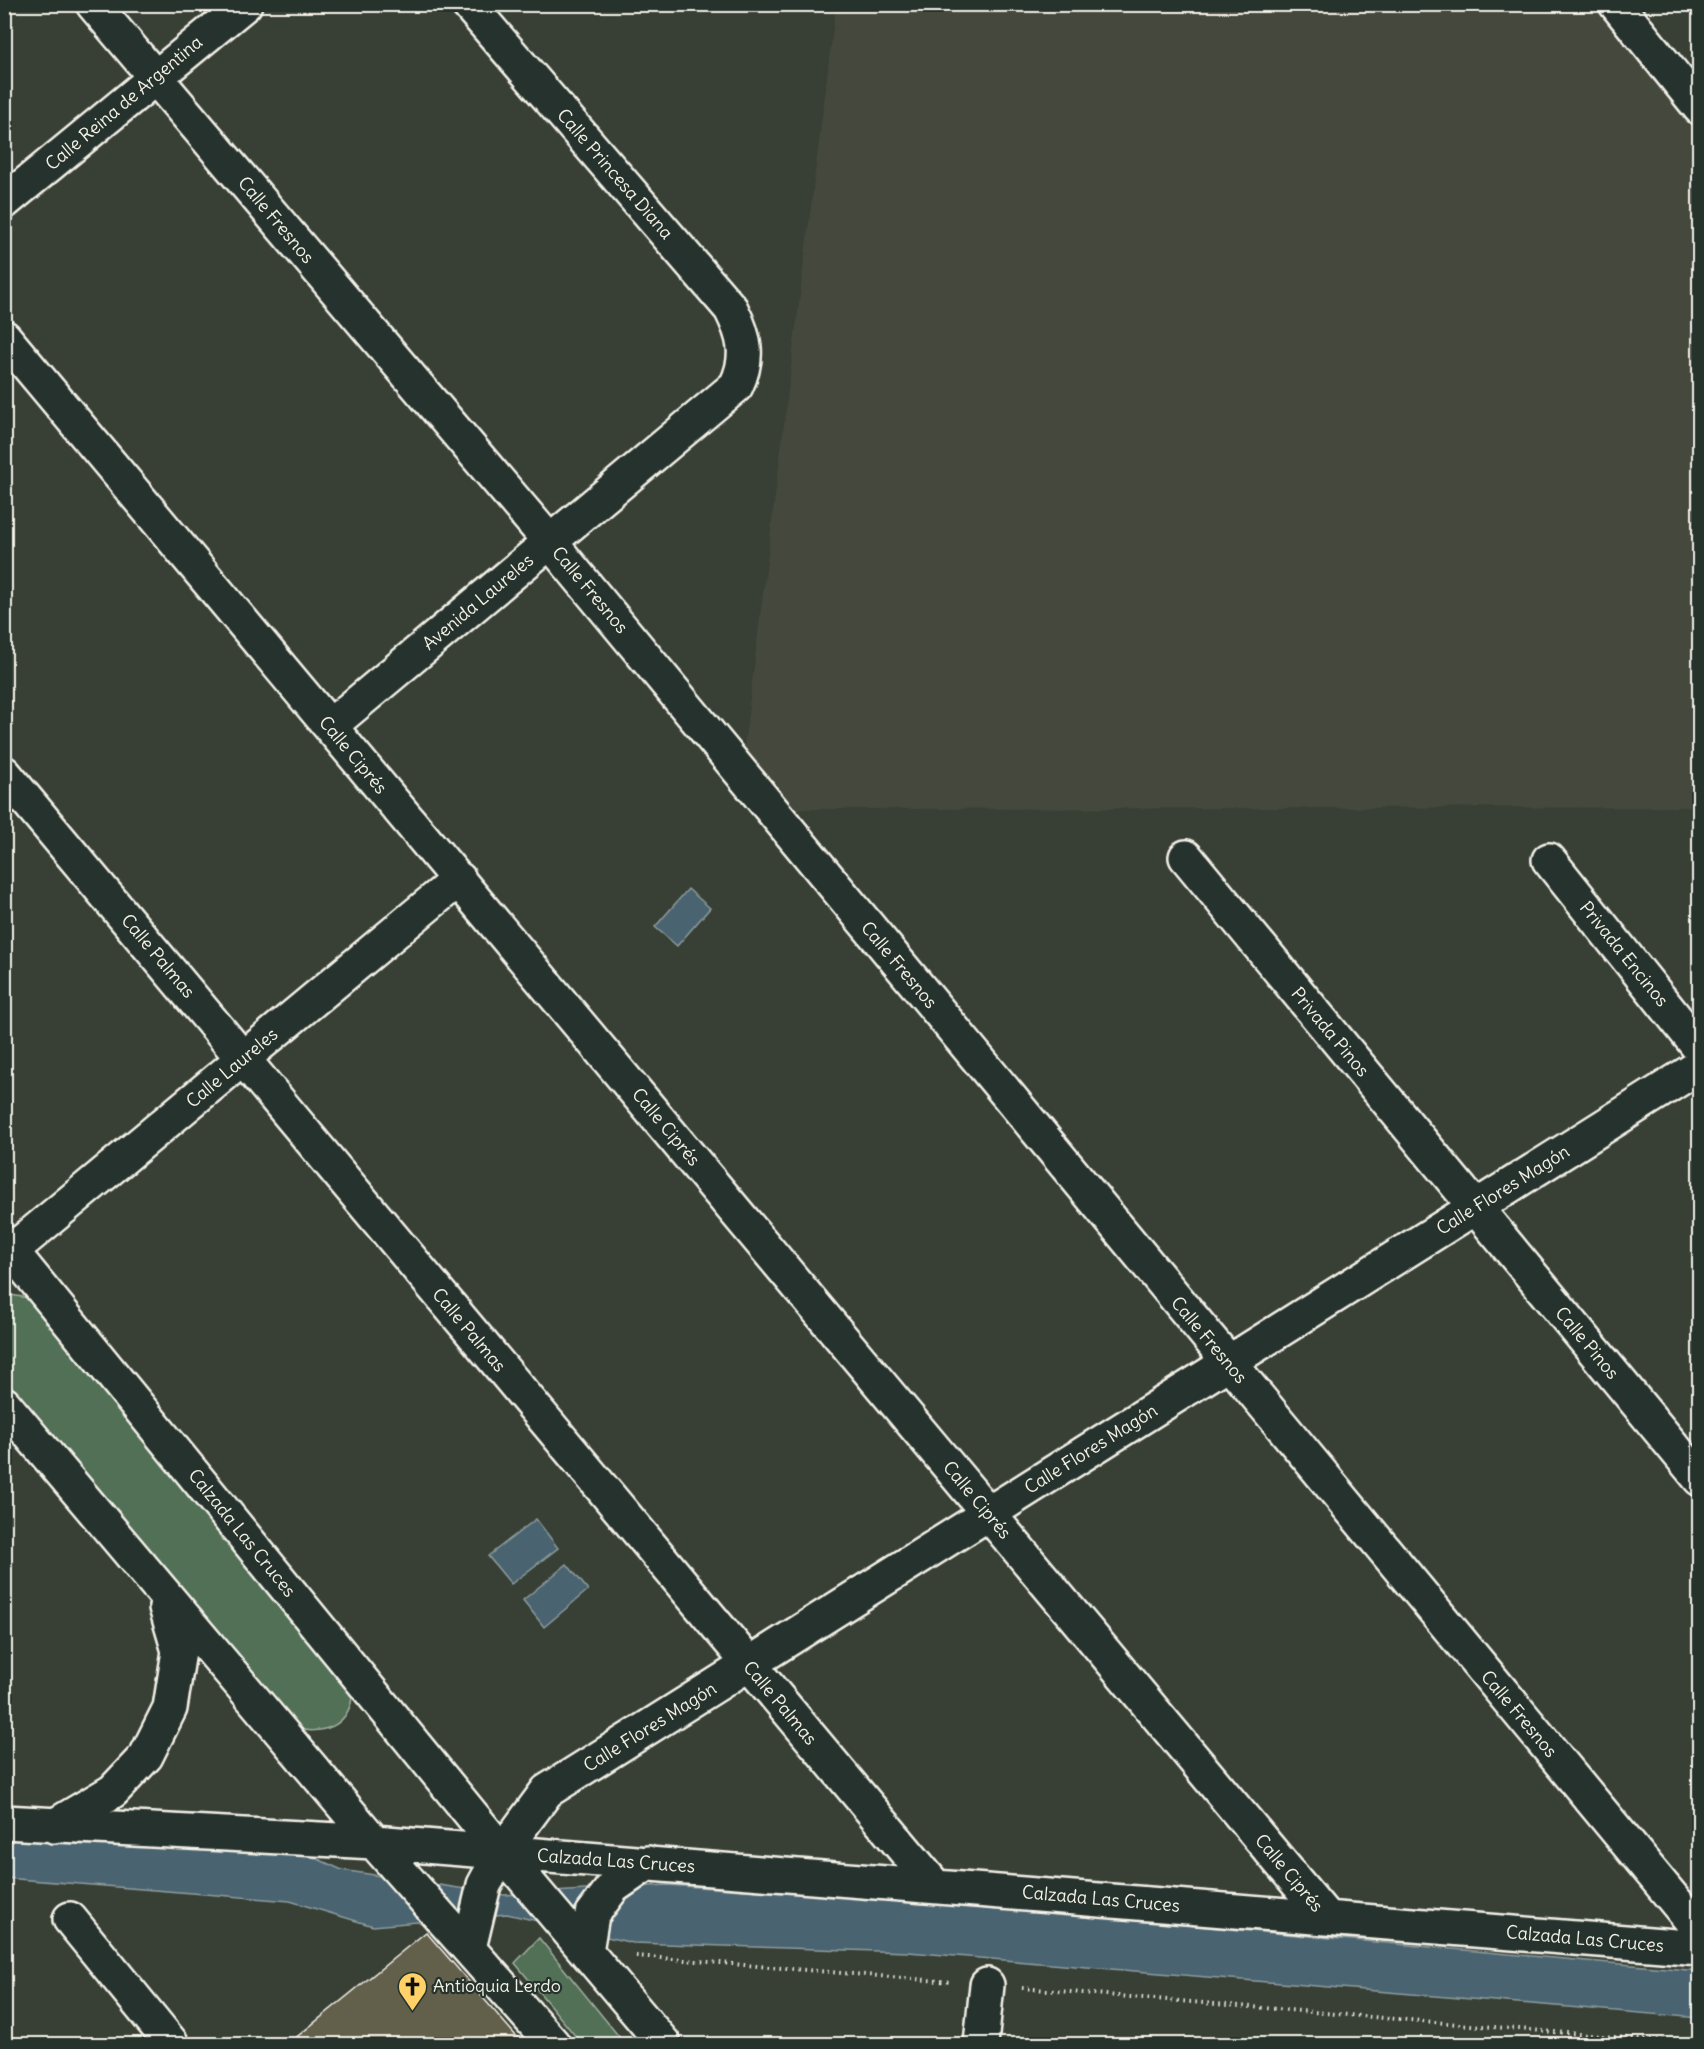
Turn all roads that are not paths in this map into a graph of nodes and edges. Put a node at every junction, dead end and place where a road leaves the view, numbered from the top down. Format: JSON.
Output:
{"nodes":[{"id":1,"x":93,"y":4,"type":"edge"},
{"id":2,"x":244,"y":4,"type":"edge"},
{"id":3,"x":468,"y":4,"type":"edge"},
{"id":4,"x":1616,"y":4,"type":"edge"},
{"id":5,"x":155,"y":78,"type":"junction"},
{"id":6,"x":1700,"y":108,"type":"edge"},
{"id":7,"x":4,"y":202,"type":"edge"},
{"id":8,"x":4,"y":337,"type":"edge"},
{"id":9,"x":746,"y":352,"type":"joint"},
{"id":10,"x":550,"y":542,"type":"junction"},
{"id":11,"x":330,"y":726,"type":"junction"},
{"id":12,"x":4,"y":773,"type":"edge"},
{"id":13,"x":1186,"y":857,"type":"dead end"},
{"id":14,"x":1549,"y":860,"type":"dead end"},
{"id":15,"x":459,"y":879,"type":"junction"},
{"id":16,"x":1700,"y":1049,"type":"edge"},
{"id":17,"x":244,"y":1058,"type":"junction"},
{"id":18,"x":1700,"y":1066,"type":"edge"},
{"id":19,"x":1475,"y":1207,"type":"junction"},
{"id":20,"x":7,"y":1250,"type":"edge"},
{"id":21,"x":1228,"y":1363,"type":"junction"},
{"id":22,"x":4,"y":1404,"type":"edge"},
{"id":23,"x":1700,"y":1479,"type":"edge"},
{"id":24,"x":989,"y":1514,"type":"junction"},
{"id":25,"x":162,"y":1594,"type":"junction"},
{"id":26,"x":748,"y":1666,"type":"junction"},
{"id":27,"x":4,"y":1822,"type":"edge"},
{"id":28,"x":54,"y":1826,"type":"junction"},
{"id":29,"x":374,"y":1842,"type":"junction"},
{"id":30,"x":502,"y":1852,"type":"junction"},
{"id":31,"x":648,"y":1863,"type":"junction"},
{"id":32,"x":934,"y":1885,"type":"junction"},
{"id":33,"x":1326,"y":1917,"type":"junction"},
{"id":34,"x":70,"y":1919,"type":"dead end"},
{"id":35,"x":1700,"y":1931,"type":"edge"},
{"id":36,"x":469,"y":1948,"type":"junction"},
{"id":37,"x":1700,"y":1948,"type":"edge"},
{"id":38,"x":586,"y":1951,"type":"junction"},
{"id":39,"x":987,"y":1985,"type":"road end"},
{"id":40,"x":172,"y":2044,"type":"edge"},
{"id":41,"x":553,"y":2044,"type":"edge"},
{"id":42,"x":664,"y":2044,"type":"edge"},
{"id":43,"x":981,"y":2044,"type":"edge"}],
"edges":[{"from":1,"to":5,"type":"street","name":"Calle Fresnos"},
{"from":2,"to":5,"type":"street","name":"Calle Reina de Argentina"},
{"from":3,"to":9,"type":"street","name":"Calle Princesa Diana"},
{"from":4,"to":6,"type":"street"},
{"from":5,"to":7,"type":"street","name":"Calle Reina de Argentina"},
{"from":5,"to":10,"type":"street","name":"Calle Fresnos"},
{"from":8,"to":11,"type":"street","name":"Calle Ciprés"},
{"from":9,"to":10,"type":"street","name":"Avenida Laureles"},
{"from":10,"to":11,"type":"street","name":"Avenida Laureles"},
{"from":10,"to":21,"type":"street","name":"Calle Fresnos"},
{"from":11,"to":15,"type":"street","name":"Calle Ciprés"},
{"from":12,"to":17,"type":"street","name":"Calle Palmas"},
{"from":13,"to":19,"type":"street","name":"Privada Pinos"},
{"from":14,"to":16,"type":"street","name":"Privada Encinos"},
{"from":15,"to":17,"type":"street","name":"Calle Laureles"},
{"from":15,"to":24,"type":"street","name":"Calle Ciprés"},
{"from":17,"to":20,"type":"street","name":"Calle Laureles"},
{"from":17,"to":26,"type":"street","name":"Calle Palmas"},
{"from":18,"to":19,"type":"street","name":"Calle Flores Magón"},
{"from":19,"to":21,"type":"street","name":"Calle Flores Magón"},
{"from":19,"to":23,"type":"street","name":"Calle Pinos"},
{"from":20,"to":30,"type":"street","name":"Calzada Las Cruces"},
{"from":21,"to":24,"type":"street","name":"Calle Flores Magón"},
{"from":21,"to":35,"type":"street","name":"Calle Fresnos"},
{"from":22,"to":25,"type":"street"},
{"from":24,"to":26,"type":"street","name":"Calle Flores Magón"},
{"from":24,"to":33,"type":"street","name":"Calle Ciprés"},
{"from":25,"to":28,"type":"street"},
{"from":25,"to":29,"type":"street"},
{"from":26,"to":30,"type":"street","name":"Calle Flores Magón"},
{"from":26,"to":32,"type":"street","name":"Calle Palmas"},
{"from":27,"to":28,"type":"street","name":"Calzada Las Cruces"},
{"from":28,"to":29,"type":"street","name":"Calzada Las Cruces"},
{"from":29,"to":30,"type":"street","name":"Calzada Las Cruces"},
{"from":29,"to":36,"type":"street"},
{"from":30,"to":31,"type":"street","name":"Calzada Las Cruces"},
{"from":30,"to":36,"type":"street","name":"Calle Flores Magón"},
{"from":30,"to":38,"type":"street","name":"Calzada Las Cruces"},
{"from":31,"to":32,"type":"street","name":"Calzada Las Cruces"},
{"from":31,"to":38,"type":"street"},
{"from":32,"to":33,"type":"street","name":"Calzada Las Cruces"},
{"from":33,"to":37,"type":"street","name":"Calzada Las Cruces"},
{"from":34,"to":40,"type":"street"},
{"from":36,"to":41,"type":"street"},
{"from":38,"to":42,"type":"street","name":"Calzada Las Cruces"},
{"from":39,"to":43,"type":"street"}]}
